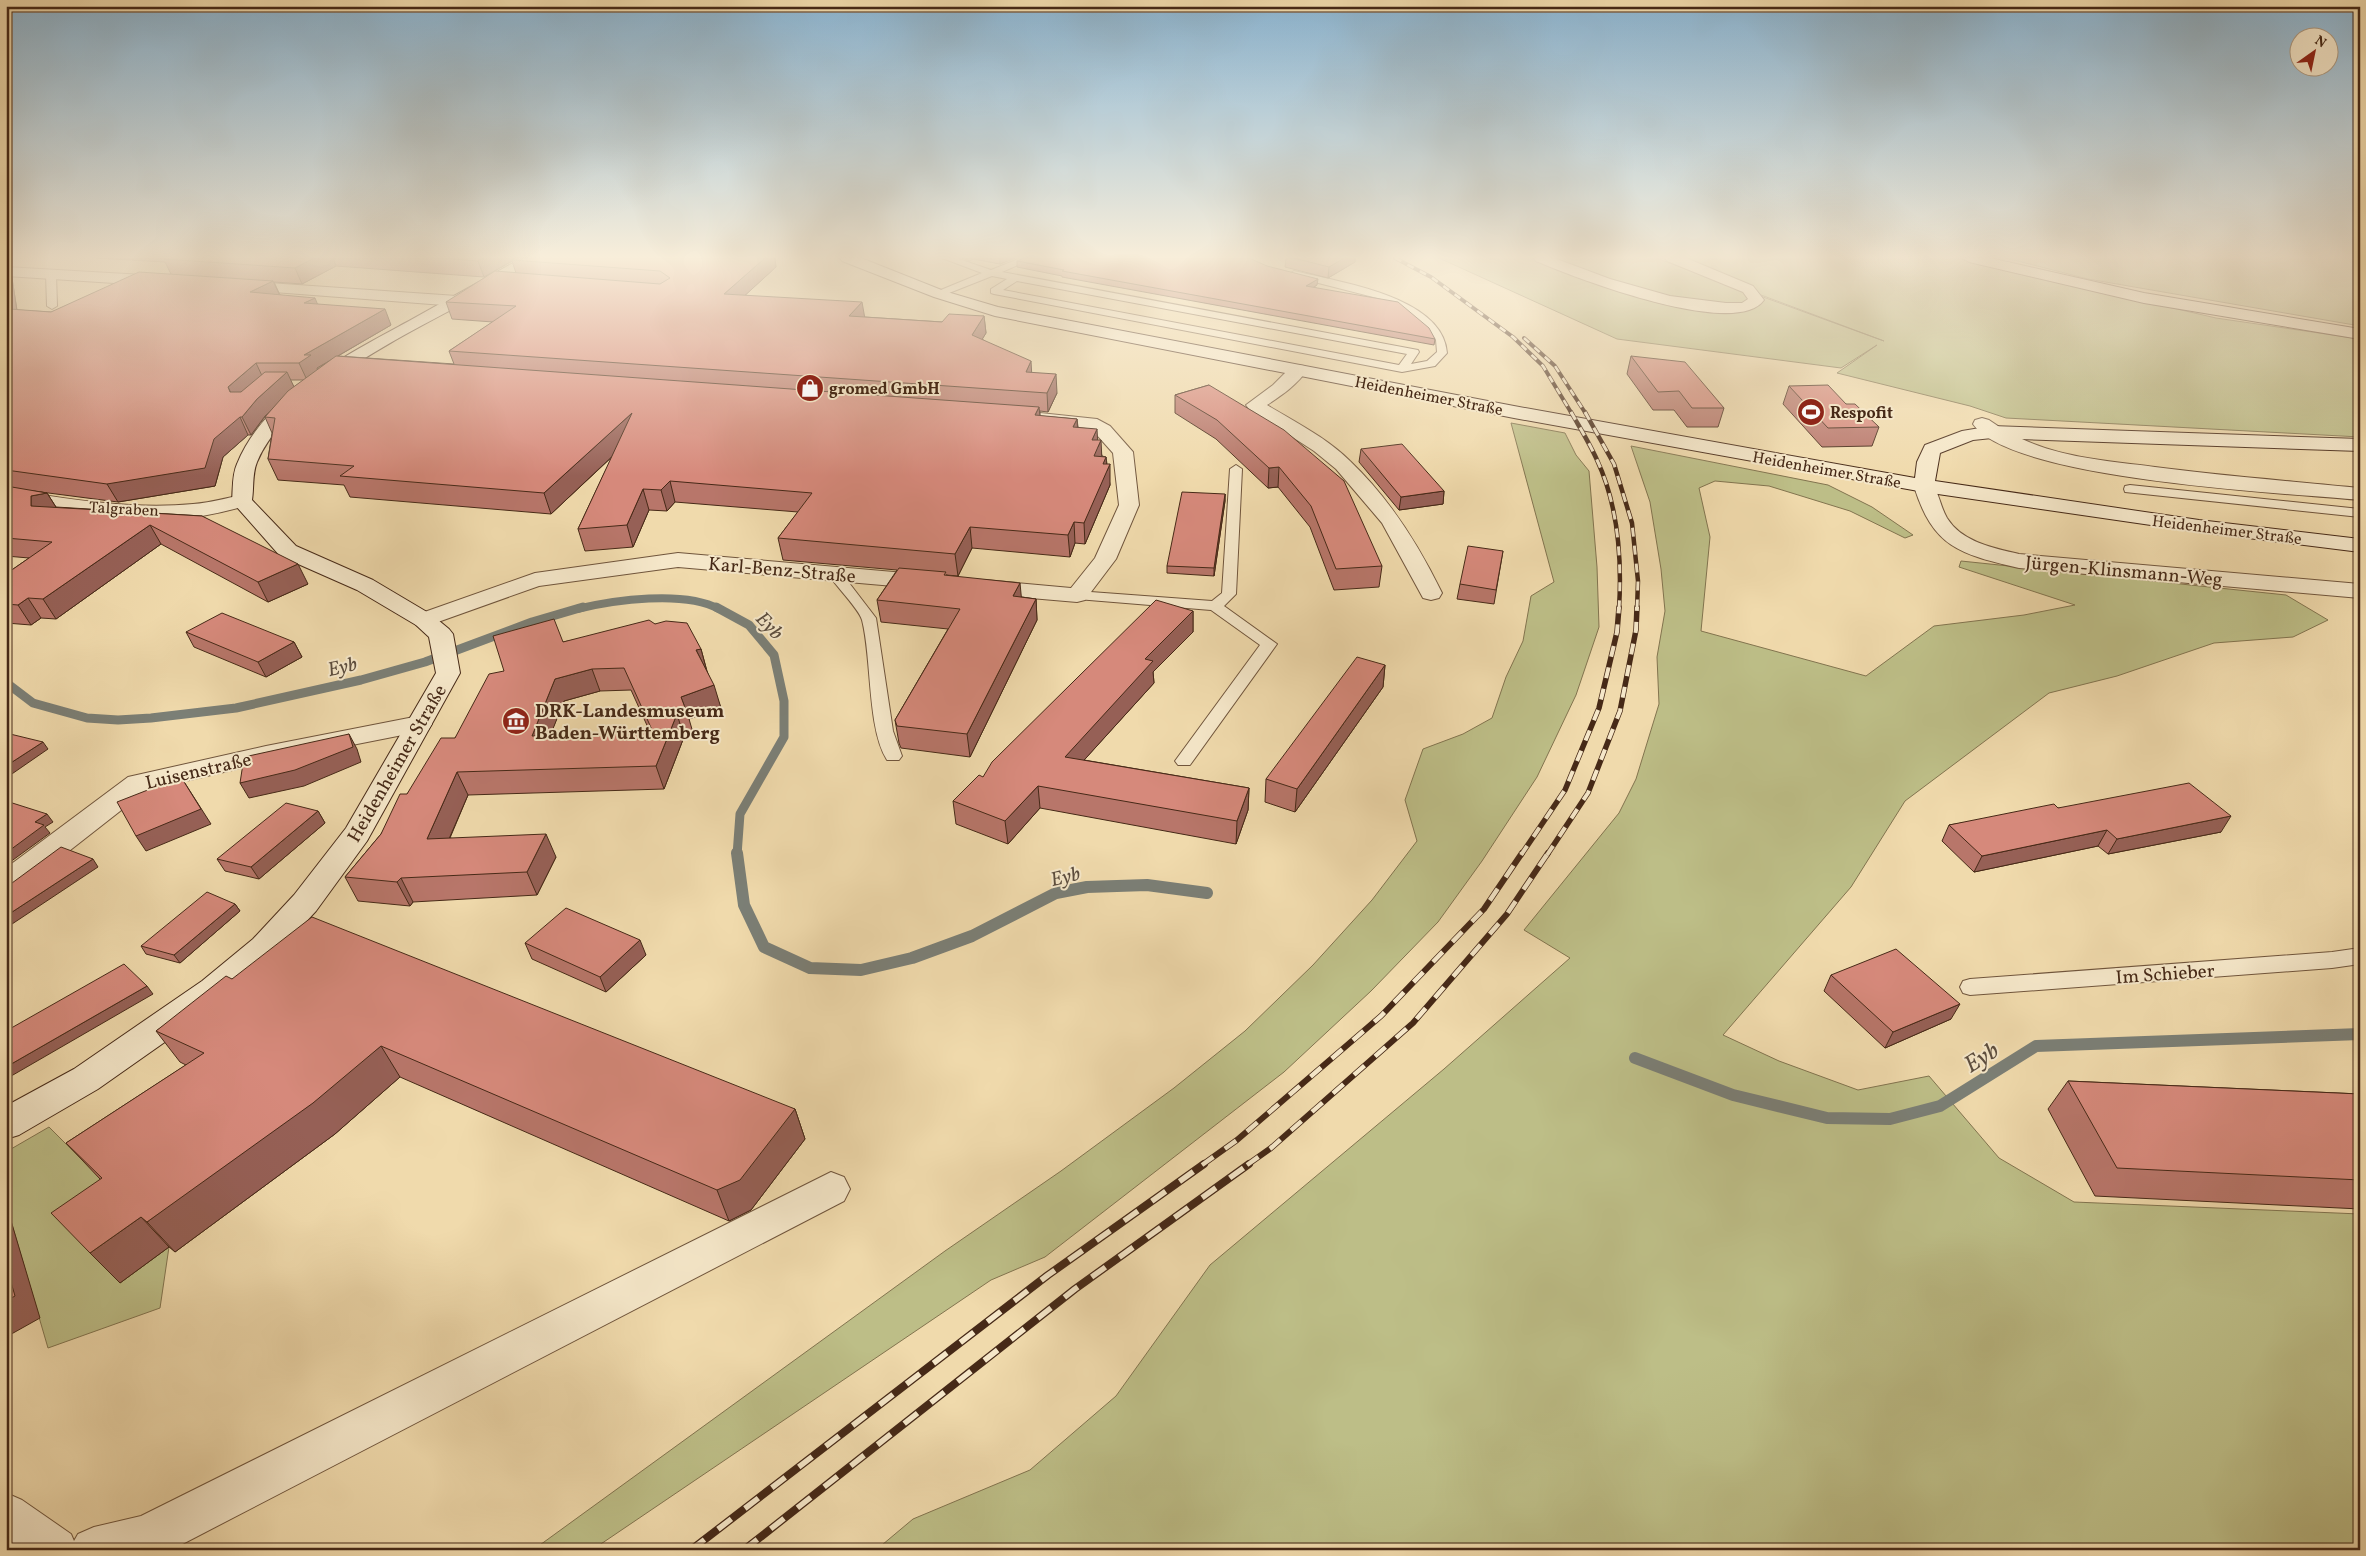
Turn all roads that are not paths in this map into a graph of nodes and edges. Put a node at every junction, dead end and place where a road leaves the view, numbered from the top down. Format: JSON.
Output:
{"nodes":[{"id":1,"x":405,"y":331,"type":"edge"},
{"id":2,"x":1090,"y":331,"type":"edge"},
{"id":3,"x":1199,"y":331,"type":"edge"},
{"id":4,"x":1301,"y":331,"type":"edge"},
{"id":5,"x":1433,"y":331,"type":"edge"},
{"id":6,"x":2340,"y":331,"type":"edge"},
{"id":7,"x":2360,"y":334,"type":"edge"},
{"id":8,"x":1330,"y":336,"type":"junction"},
{"id":9,"x":1315,"y":353,"type":"junction"},
{"id":10,"x":341,"y":368,"type":"junction"},
{"id":11,"x":1402,"y":369,"type":"junction"},
{"id":12,"x":370,"y":370,"type":"edge"},
{"id":13,"x":1298,"y":370,"type":"junction"},
{"id":14,"x":1021,"y":418,"type":"edge"},
{"id":15,"x":1987,"y":428,"type":"junction"},
{"id":16,"x":2360,"y":445,"type":"edge"},
{"id":17,"x":1236,"y":468,"type":"dead end"},
{"id":18,"x":1924,"y":486,"type":"junction"},
{"id":19,"x":2270,"y":486,"type":"junction"},
{"id":20,"x":2130,"y":489,"type":"dead end"},
{"id":21,"x":2360,"y":494,"type":"edge"},
{"id":22,"x":6,"y":495,"type":"edge"},
{"id":23,"x":242,"y":501,"type":"junction"},
{"id":24,"x":2285,"y":506,"type":"junction"},
{"id":25,"x":2360,"y":513,"type":"edge"},
{"id":26,"x":2360,"y":546,"type":"edge"},
{"id":27,"x":835,"y":574,"type":"junction"},
{"id":28,"x":2360,"y":591,"type":"edge"},
{"id":29,"x":1431,"y":593,"type":"dead end"},
{"id":30,"x":1077,"y":596,"type":"junction"},
{"id":31,"x":1215,"y":606,"type":"junction"},
{"id":32,"x":433,"y":627,"type":"junction"},
{"id":33,"x":419,"y":724,"type":"junction"},
{"id":34,"x":893,"y":756,"type":"dead end"},
{"id":35,"x":1184,"y":761,"type":"dead end"},
{"id":36,"x":6,"y":882,"type":"edge"},
{"id":37,"x":2360,"y":956,"type":"edge"},
{"id":38,"x":1970,"y":987,"type":"dead end"},
{"id":39,"x":6,"y":1124,"type":"edge"},
{"id":40,"x":831,"y":1189,"type":"dead end"},
{"id":41,"x":6,"y":1516,"type":"edge"},
{"id":42,"x":55,"y":1550,"type":"edge"},
{"id":43,"x":94,"y":1550,"type":"edge"}],
"edges":[{"from":1,"to":10,"type":"street"},
{"from":2,"to":13,"type":"street","name":"Heidenheimer Straße"},
{"from":3,"to":9,"type":"lane"},
{"from":4,"to":8,"type":"lane"},
{"from":5,"to":11,"type":"lane"},
{"from":6,"to":7,"type":"street"},
{"from":8,"to":9,"type":"lane"},
{"from":8,"to":11,"type":"lane"},
{"from":9,"to":11,"type":"lane"},
{"from":9,"to":13,"type":"lane"},
{"from":10,"to":12,"type":"street"},
{"from":10,"to":23,"type":"street"},
{"from":13,"to":18,"type":"street","name":"Heidenheimer Straße"},
{"from":13,"to":29,"type":"street"},
{"from":14,"to":30,"type":"street"},
{"from":15,"to":16,"type":"street"},
{"from":15,"to":18,"type":"street"},
{"from":15,"to":19,"type":"street"},
{"from":17,"to":31,"type":"lane"},
{"from":18,"to":26,"type":"street","name":"Heidenheimer Straße"},
{"from":18,"to":28,"type":"street","name":"Jürgen-Klinsmann-Weg"},
{"from":19,"to":21,"type":"street"},
{"from":19,"to":24,"type":"lane"},
{"from":20,"to":24,"type":"lane"},
{"from":22,"to":23,"type":"street","name":"Talgraben"},
{"from":23,"to":32,"type":"street"},
{"from":24,"to":25,"type":"lane"},
{"from":27,"to":30,"type":"street","name":"Karl-Benz-Straße"},
{"from":27,"to":32,"type":"street","name":"Karl-Benz-Straße"},
{"from":27,"to":34,"type":"lane"},
{"from":30,"to":31,"type":"lane"},
{"from":31,"to":35,"type":"lane"},
{"from":32,"to":33,"type":"street","name":"Heidenheimer Straße"},
{"from":33,"to":36,"type":"street","name":"Luisenstraße"},
{"from":33,"to":39,"type":"street","name":"Heidenheimer Straße"},
{"from":37,"to":38,"type":"lane","name":"Im Schieber"},
{"from":40,"to":43,"type":"street"},
{"from":41,"to":42,"type":"street"}]}
